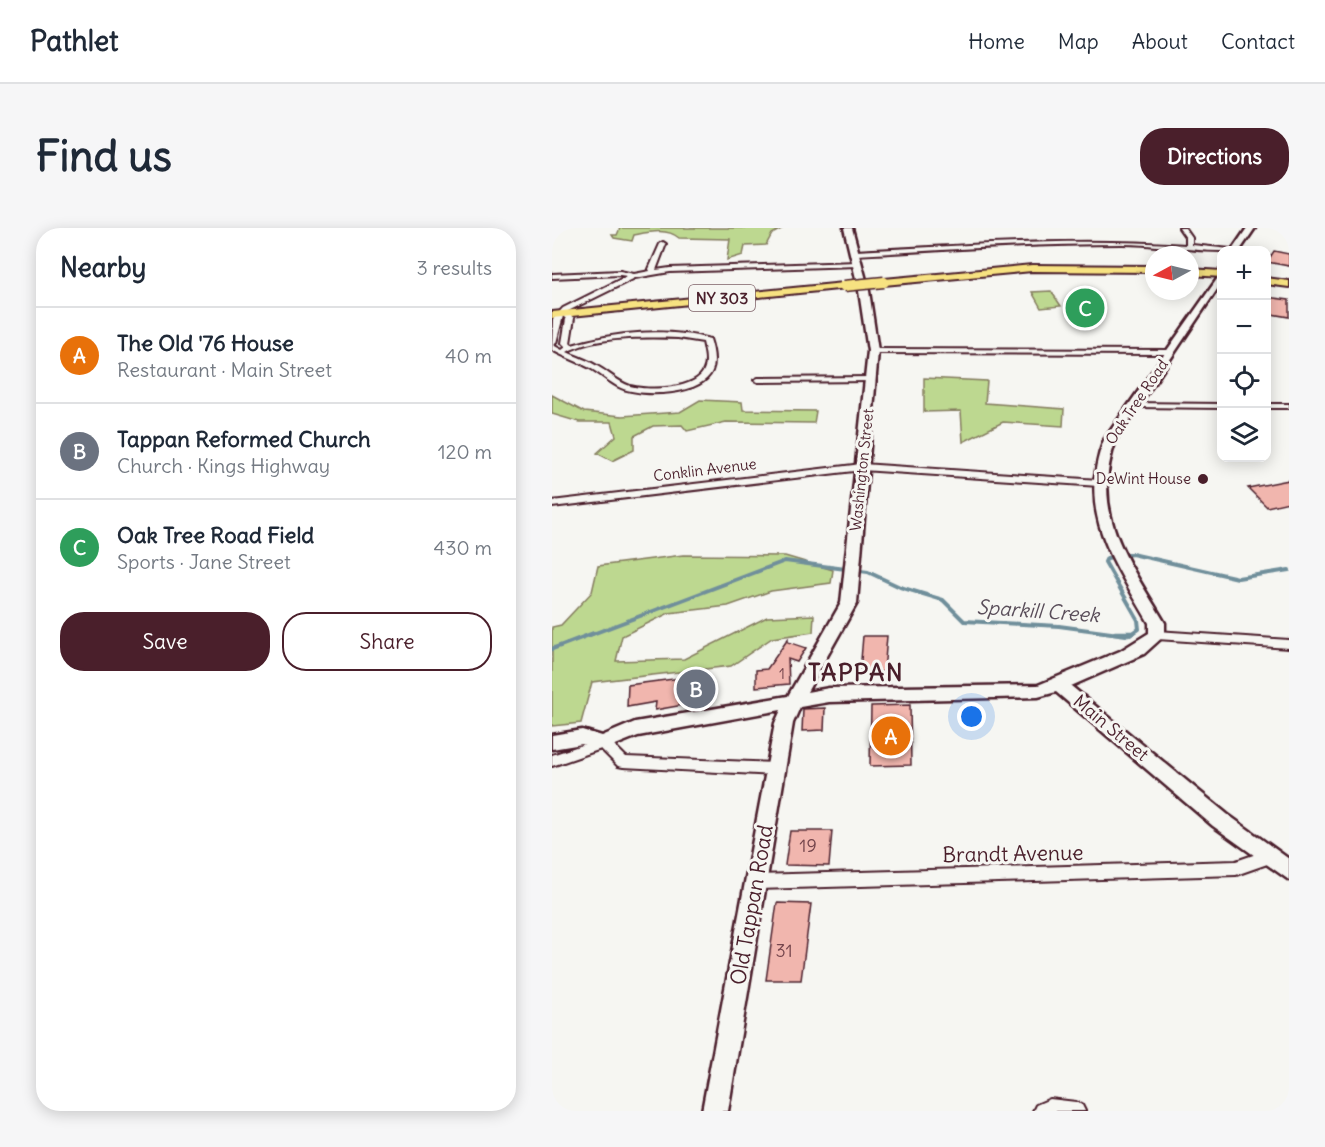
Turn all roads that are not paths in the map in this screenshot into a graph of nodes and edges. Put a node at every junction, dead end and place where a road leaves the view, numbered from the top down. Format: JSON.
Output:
{"nodes":[{"id":1,"x":848,"y":228,"type":"edge"},
{"id":2,"x":1182,"y":228,"type":"edge"},
{"id":3,"x":1251,"y":228,"type":"edge"},
{"id":4,"x":663,"y":244,"type":"dead end"},
{"id":5,"x":1189,"y":246,"type":"joint"},
{"id":6,"x":1239,"y":246,"type":"edge"},
{"id":7,"x":1199,"y":247,"type":"edge"},
{"id":8,"x":1217,"y":248,"type":"edge"},
{"id":9,"x":856,"y":253,"type":"junction"},
{"id":10,"x":858,"y":264,"type":"junction"},
{"id":11,"x":1145,"y":269,"type":"edge"},
{"id":12,"x":654,"y":272,"type":"junction"},
{"id":13,"x":1199,"y":273,"type":"edge"},
{"id":14,"x":1217,"y":275,"type":"edge"},
{"id":15,"x":552,"y":276,"type":"edge"},
{"id":16,"x":633,"y":276,"type":"junction"},
{"id":17,"x":1217,"y":281,"type":"edge"},
{"id":18,"x":1271,"y":281,"type":"edge"},
{"id":19,"x":1289,"y":284,"type":"edge"},
{"id":20,"x":558,"y":314,"type":"edge"},
{"id":21,"x":552,"y":345,"type":"edge"},
{"id":22,"x":570,"y":346,"type":"junction"},
{"id":23,"x":873,"y":351,"type":"junction"},
{"id":24,"x":1171,"y":352,"type":"junction"},
{"id":25,"x":561,"y":353,"type":"junction"},
{"id":26,"x":871,"y":379,"type":"junction"},
{"id":27,"x":758,"y":380,"type":"dead end"},
{"id":28,"x":1135,"y":405,"type":"junction"},
{"id":29,"x":1217,"y":406,"type":"edge"},
{"id":30,"x":1271,"y":406,"type":"edge"},
{"id":31,"x":1289,"y":406,"type":"edge"},
{"id":32,"x":862,"y":467,"type":"junction"},
{"id":33,"x":1099,"y":483,"type":"junction"},
{"id":34,"x":552,"y":504,"type":"edge"},
{"id":35,"x":1157,"y":635,"type":"junction"},
{"id":36,"x":1289,"y":644,"type":"edge"},
{"id":37,"x":1059,"y":685,"type":"junction"},
{"id":38,"x":792,"y":700,"type":"junction"},
{"id":39,"x":552,"y":742,"type":"edge"},
{"id":40,"x":603,"y":742,"type":"junction"},
{"id":41,"x":552,"y":761,"type":"edge"},
{"id":42,"x":776,"y":769,"type":"junction"},
{"id":43,"x":1268,"y":857,"type":"junction"},
{"id":44,"x":1289,"y":871,"type":"edge"},
{"id":45,"x":757,"y":882,"type":"junction"},
{"id":46,"x":715,"y":1111,"type":"edge"},
{"id":47,"x":1042,"y":1111,"type":"edge"},
{"id":48,"x":1076,"y":1111,"type":"edge"}],
"edges":[{"from":1,"to":9,"type":"street","name":"Washington Street"},
{"from":2,"to":5,"type":"street"},
{"from":3,"to":6,"type":"street"},
{"from":4,"to":12,"type":"street"},
{"from":5,"to":9,"type":"street"},
{"from":7,"to":8,"type":"street"},
{"from":9,"to":10,"type":"street","name":"Washington Street"},
{"from":10,"to":12,"type":"street"},
{"from":10,"to":23,"type":"street","name":"Washington Street"},
{"from":11,"to":20,"type":"main road","number":"NY 303","bridge":true},
{"from":12,"to":16,"type":"street"},
{"from":13,"to":14,"type":"main road"},
{"from":15,"to":16,"type":"street"},
{"from":16,"to":20,"type":"street"},
{"from":17,"to":24,"type":"street","name":"Oak Tree Road"},
{"from":18,"to":19,"type":"main road"},
{"from":20,"to":21,"type":"street"},
{"from":20,"to":22,"type":"street"},
{"from":21,"to":25,"type":"street"},
{"from":22,"to":25,"type":"street"},
{"from":22,"to":25,"type":"street"},
{"from":23,"to":24,"type":"street"},
{"from":23,"to":26,"type":"street","name":"Washington Street"},
{"from":24,"to":28,"type":"street","name":"Oak Tree Road"},
{"from":26,"to":27,"type":"street"},
{"from":26,"to":32,"type":"street","name":"Washington Street"},
{"from":28,"to":29,"type":"street"},
{"from":28,"to":33,"type":"street","name":"Oak Tree Road"},
{"from":30,"to":31,"type":"street"},
{"from":32,"to":33,"type":"street","name":"Conklin Avenue"},
{"from":32,"to":34,"type":"street","name":"Conklin Avenue"},
{"from":32,"to":38,"type":"street","name":"Washington Street"},
{"from":33,"to":35,"type":"street","name":"Oak Tree Road"},
{"from":35,"to":36,"type":"street"},
{"from":35,"to":37,"type":"street"},
{"from":37,"to":38,"type":"street","name":"Main Street"},
{"from":37,"to":43,"type":"street","name":"Main Street"},
{"from":38,"to":40,"type":"street","name":"Main Street"},
{"from":38,"to":42,"type":"street","name":"Old Tappan Road"},
{"from":39,"to":40,"type":"street"},
{"from":40,"to":41,"type":"street"},
{"from":40,"to":42,"type":"street"},
{"from":42,"to":45,"type":"street","name":"Old Tappan Road"},
{"from":43,"to":44,"type":"street","name":"Main Street"},
{"from":43,"to":45,"type":"street","name":"Brandt Avenue"},
{"from":45,"to":46,"type":"street","name":"Old Tappan Road"},
{"from":47,"to":48,"type":"street"}]}
